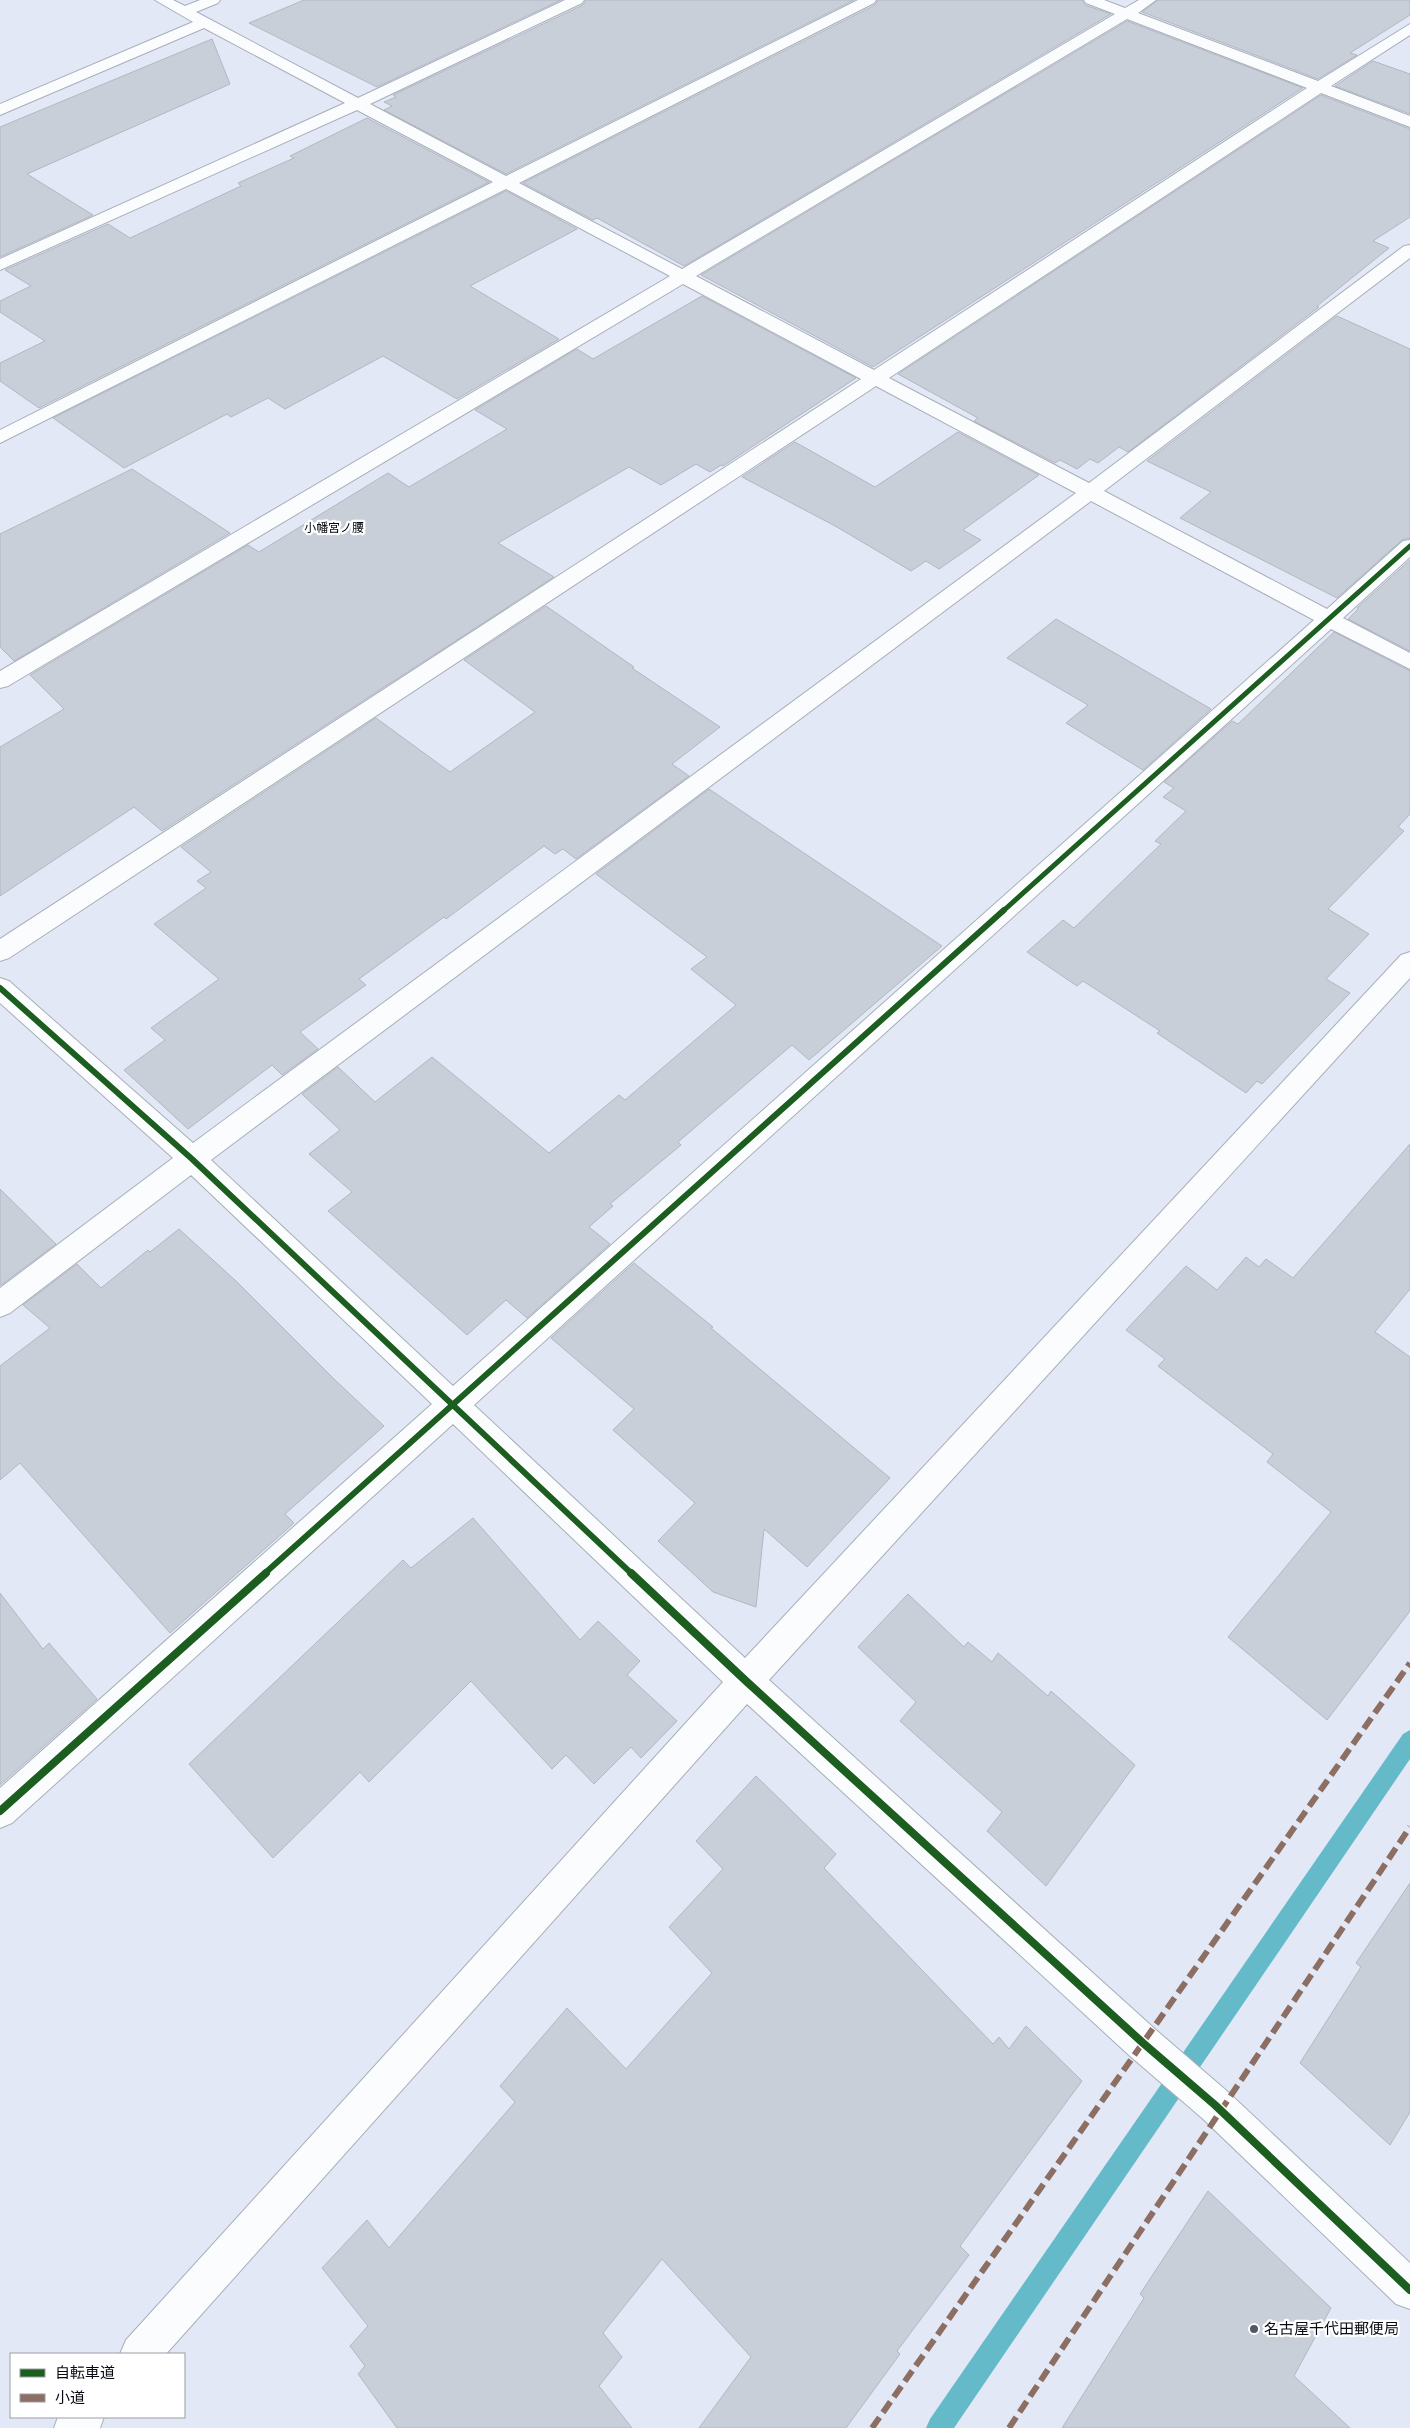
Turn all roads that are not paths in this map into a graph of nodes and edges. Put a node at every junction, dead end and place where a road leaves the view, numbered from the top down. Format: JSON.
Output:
{"nodes":[{"id":1,"x":162,"y":0,"type":"edge"},
{"id":2,"x":213,"y":0,"type":"edge"},
{"id":3,"x":577,"y":0,"type":"edge"},
{"id":4,"x":870,"y":0,"type":"edge"},
{"id":5,"x":1091,"y":0,"type":"edge"},
{"id":6,"x":1149,"y":0,"type":"edge"},
{"id":7,"x":184,"y":12,"type":"junction"},
{"id":8,"x":1123,"y":14,"type":"junction"},
{"id":9,"x":204,"y":23,"type":"junction"},
{"id":10,"x":1410,"y":28,"type":"edge"},
{"id":11,"x":1318,"y":87,"type":"junction"},
{"id":12,"x":355,"y":104,"type":"junction"},
{"id":13,"x":0,"y":110,"type":"edge"},
{"id":14,"x":1410,"y":122,"type":"edge"},
{"id":15,"x":504,"y":182,"type":"junction"},
{"id":16,"x":1410,"y":250,"type":"edge"},
{"id":17,"x":0,"y":265,"type":"edge"},
{"id":18,"x":682,"y":278,"type":"junction"},
{"id":19,"x":877,"y":378,"type":"junction"},
{"id":20,"x":0,"y":437,"type":"edge"},
{"id":21,"x":1088,"y":493,"type":"junction"},
{"id":22,"x":1410,"y":546,"type":"edge"},
{"id":23,"x":1330,"y":618,"type":"junction"},
{"id":24,"x":1410,"y":662,"type":"edge"},
{"id":25,"x":0,"y":681,"type":"edge"},
{"id":26,"x":0,"y":952,"type":"edge"},
{"id":27,"x":1410,"y":962,"type":"edge"},
{"id":28,"x":0,"y":988,"type":"edge"},
{"id":29,"x":192,"y":1158,"type":"junction"},
{"id":30,"x":0,"y":1304,"type":"edge"},
{"id":31,"x":453,"y":1404,"type":"junction"},
{"id":32,"x":746,"y":1681,"type":"junction"},
{"id":33,"x":0,"y":1811,"type":"edge"},
{"id":34,"x":1410,"y":2290,"type":"edge"},
{"id":35,"x":141,"y":2353,"type":"edge"},
{"id":36,"x":83,"y":2418,"type":"edge"},
{"id":37,"x":74,"y":2428,"type":"edge"}],
"edges":[{"from":1,"to":7,"type":"street"},
{"from":2,"to":7,"type":"street"},
{"from":3,"to":12,"type":"street"},
{"from":4,"to":15,"type":"street"},
{"from":5,"to":8,"type":"street"},
{"from":6,"to":8,"type":"street"},
{"from":7,"to":9,"type":"street"},
{"from":8,"to":11,"type":"street"},
{"from":8,"to":18,"type":"street"},
{"from":9,"to":12,"type":"street"},
{"from":9,"to":13,"type":"street"},
{"from":10,"to":11,"type":"street"},
{"from":11,"to":14,"type":"street"},
{"from":11,"to":19,"type":"street"},
{"from":12,"to":15,"type":"street"},
{"from":12,"to":17,"type":"street"},
{"from":15,"to":18,"type":"street"},
{"from":15,"to":20,"type":"street"},
{"from":16,"to":21,"type":"street"},
{"from":18,"to":19,"type":"street"},
{"from":18,"to":25,"type":"street"},
{"from":19,"to":21,"type":"street"},
{"from":19,"to":26,"type":"street"},
{"from":21,"to":23,"type":"street"},
{"from":21,"to":29,"type":"street"},
{"from":22,"to":23,"type":"street"},
{"from":23,"to":24,"type":"street"},
{"from":23,"to":31,"type":"street"},
{"from":27,"to":32,"type":"street"},
{"from":28,"to":29,"type":"street"},
{"from":29,"to":30,"type":"street"},
{"from":29,"to":31,"type":"street"},
{"from":31,"to":32,"type":"street"},
{"from":31,"to":33,"type":"street"},
{"from":32,"to":34,"type":"street"},
{"from":32,"to":35,"type":"street"},
{"from":36,"to":37,"type":"street"}]}
